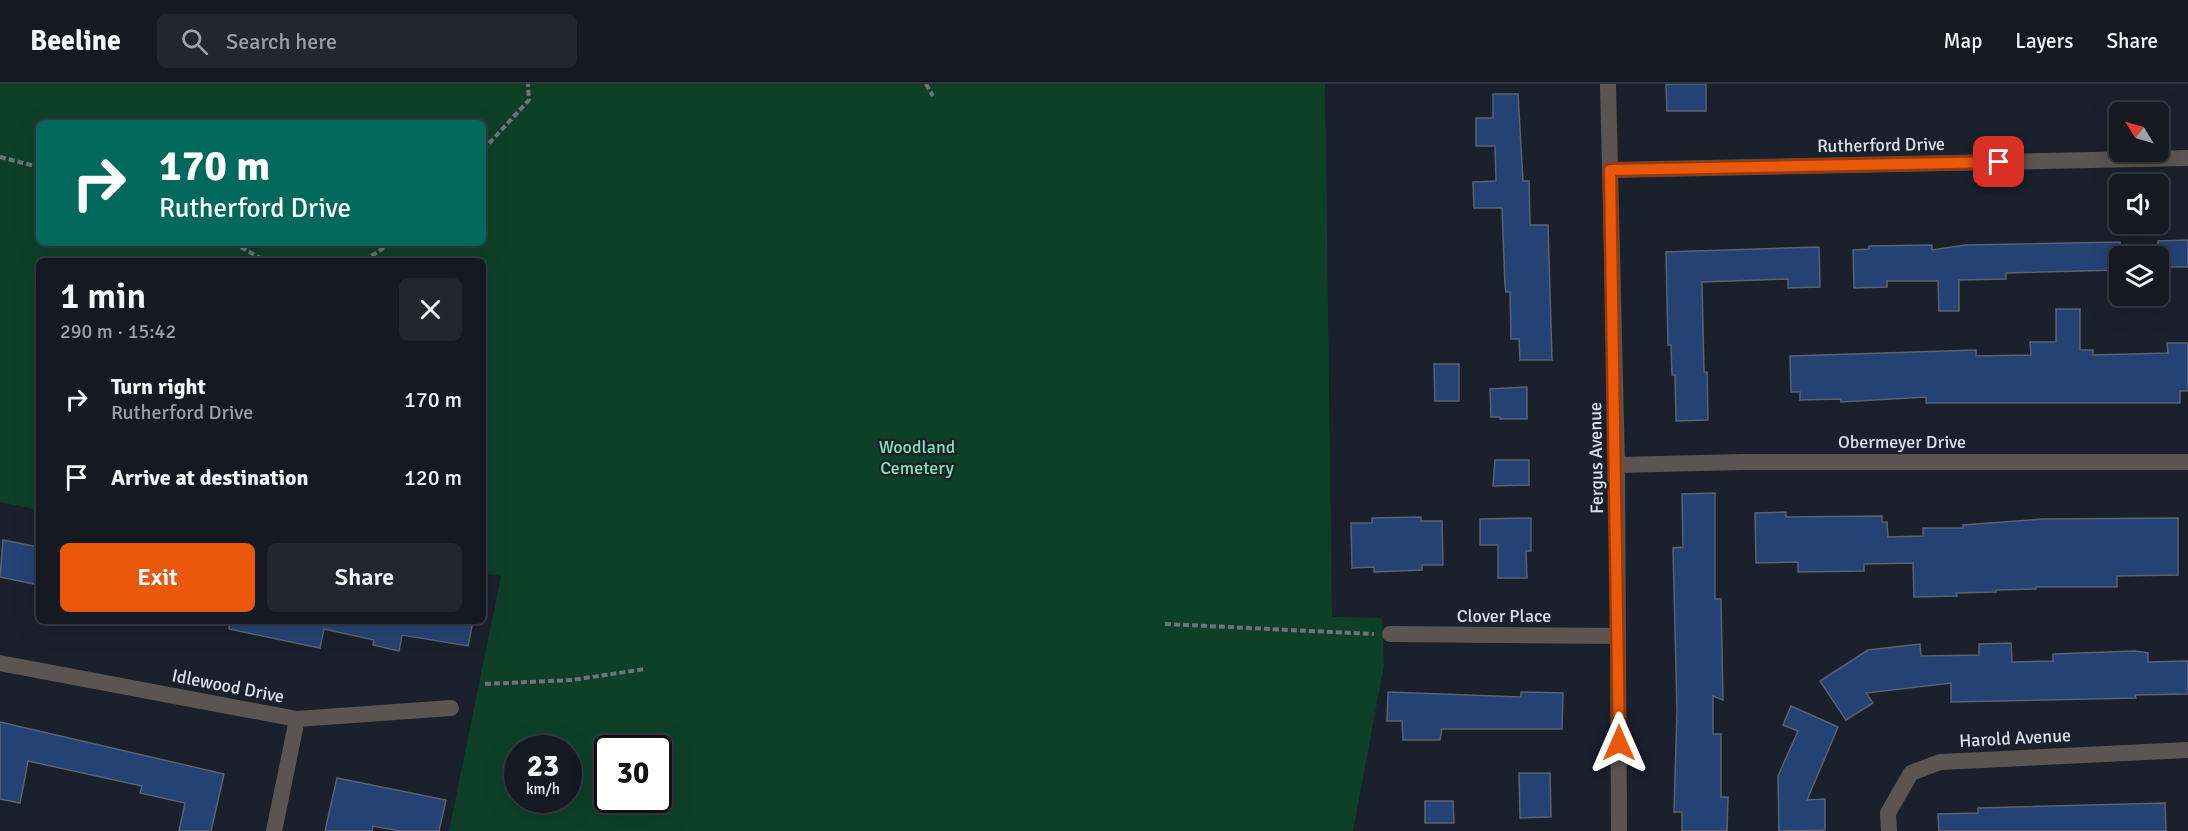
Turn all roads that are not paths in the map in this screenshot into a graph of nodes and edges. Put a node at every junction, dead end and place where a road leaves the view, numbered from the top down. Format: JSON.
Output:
{"nodes":[{"id":1,"x":1608,"y":84,"type":"edge"},
{"id":2,"x":2188,"y":158,"type":"edge"},
{"id":3,"x":1610,"y":170,"type":"junction"},
{"id":4,"x":2188,"y":462,"type":"edge"},
{"id":5,"x":1617,"y":465,"type":"junction"},
{"id":6,"x":1390,"y":634,"type":"road end"},
{"id":7,"x":1618,"y":636,"type":"junction"},
{"id":8,"x":0,"y":663,"type":"edge"},
{"id":9,"x":451,"y":708,"type":"dead end"},
{"id":10,"x":297,"y":719,"type":"junction"},
{"id":11,"x":2188,"y":750,"type":"edge"},
{"id":12,"x":274,"y":831,"type":"edge"},
{"id":13,"x":1618,"y":831,"type":"edge"},
{"id":14,"x":1888,"y":831,"type":"edge"}],
"edges":[{"from":1,"to":3,"type":"street","name":"Fergus Avenue"},
{"from":2,"to":3,"type":"street","name":"Rutherford Drive"},
{"from":3,"to":5,"type":"street","name":"Fergus Avenue"},
{"from":4,"to":5,"type":"street","name":"Obermeyer Drive"},
{"from":5,"to":7,"type":"street","name":"Fergus Avenue"},
{"from":6,"to":7,"type":"street","name":"Clover Place"},
{"from":7,"to":13,"type":"street","name":"Fergus Avenue"},
{"from":8,"to":10,"type":"street","name":"Idlewood Drive"},
{"from":9,"to":10,"type":"street","name":"Idlewood Drive"},
{"from":10,"to":12,"type":"street"},
{"from":11,"to":14,"type":"street","name":"Harold Avenue"}]}
